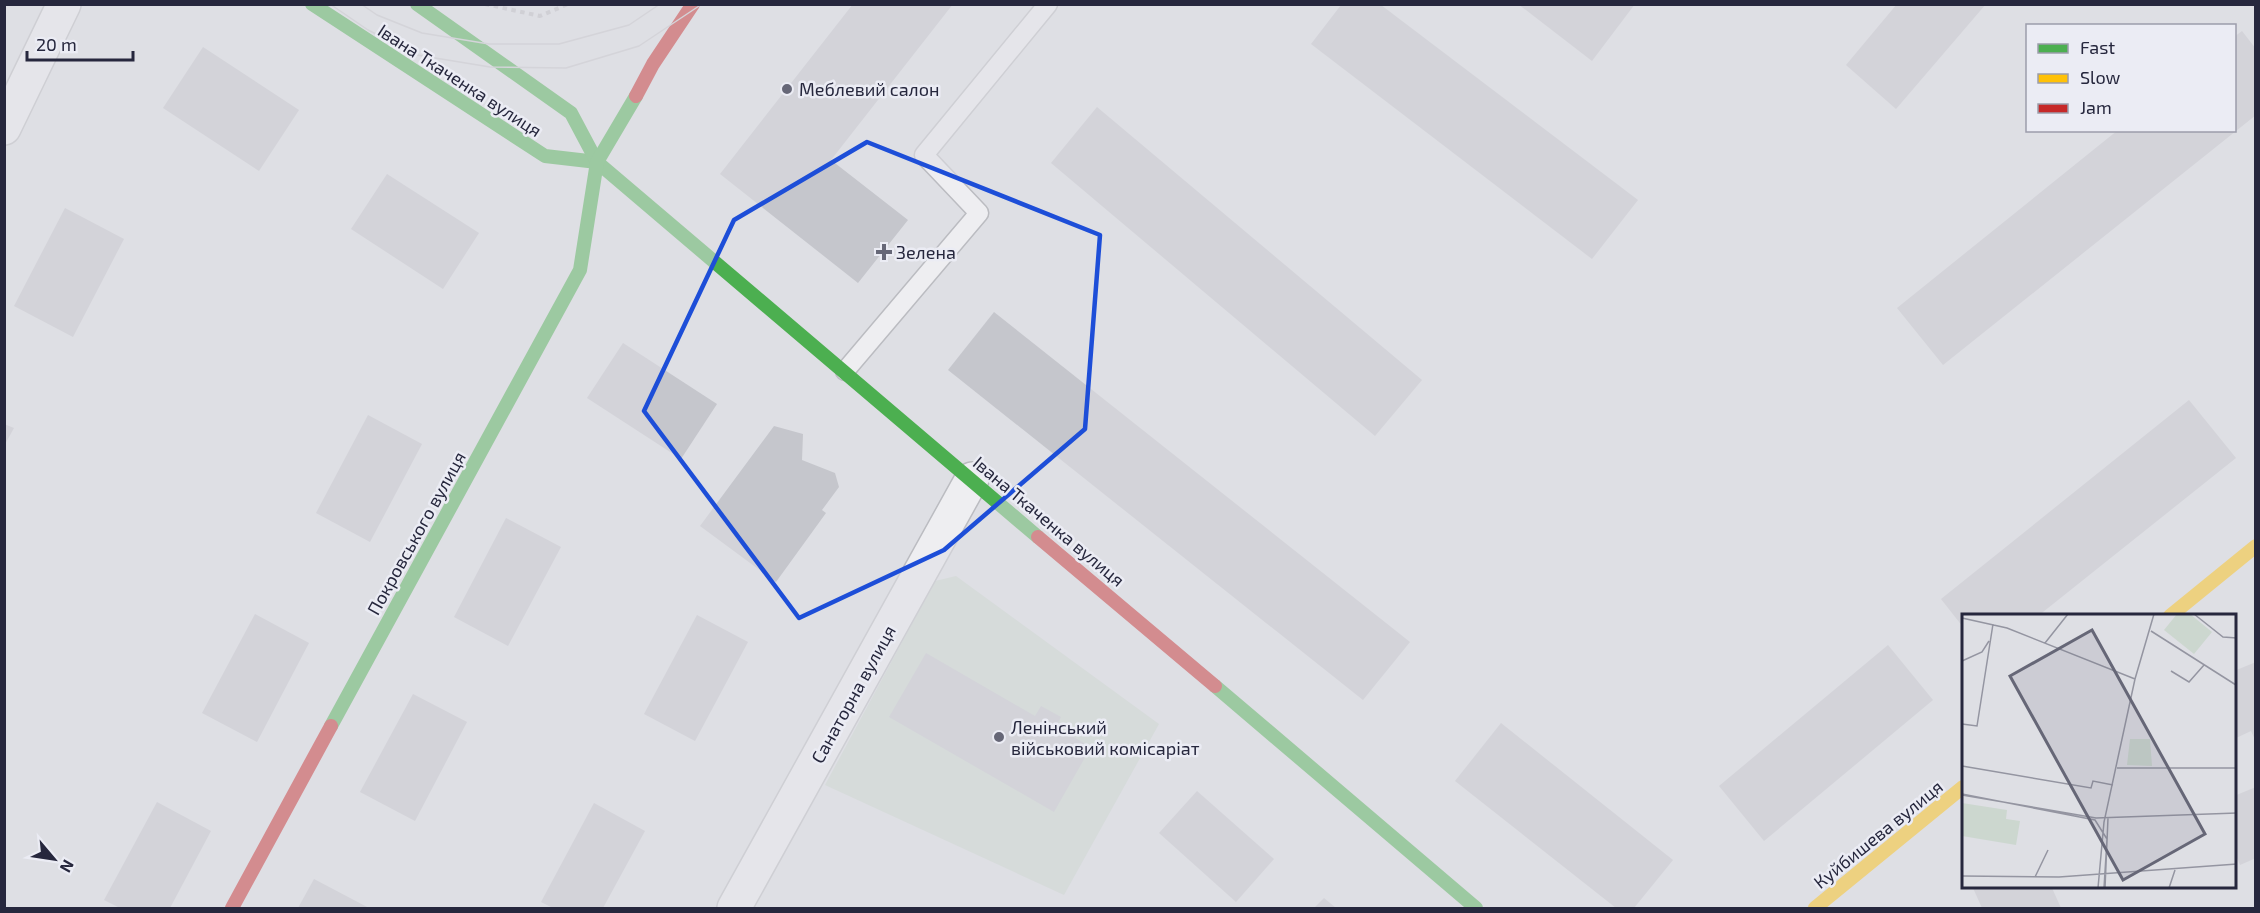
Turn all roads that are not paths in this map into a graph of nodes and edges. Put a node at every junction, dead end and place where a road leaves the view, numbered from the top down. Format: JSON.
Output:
{"nodes":[{"id":1,"x":64,"y":4,"type":"edge"},
{"id":2,"x":312,"y":4,"type":"edge"},
{"id":3,"x":417,"y":4,"type":"edge"},
{"id":4,"x":693,"y":4,"type":"edge"},
{"id":5,"x":1048,"y":4,"type":"edge"},
{"id":6,"x":4,"y":128,"type":"edge"},
{"id":7,"x":597,"y":162,"type":"junction"},
{"id":8,"x":845,"y":371,"type":"junction"},
{"id":9,"x":972,"y":479,"type":"junction"},
{"id":10,"x":2256,"y":546,"type":"edge"},
{"id":11,"x":2172,"y":614,"type":"edge"},
{"id":12,"x":1962,"y":788,"type":"edge"},
{"id":13,"x":232,"y":909,"type":"edge"},
{"id":14,"x":734,"y":909,"type":"edge"},
{"id":15,"x":1476,"y":909,"type":"edge"},
{"id":16,"x":1815,"y":909,"type":"edge"}],
"edges":[{"from":1,"to":6,"type":"street"},
{"from":2,"to":7,"type":"main road","name":"Івана Ткаченка вулиця"},
{"from":3,"to":7,"type":"main road","name":"Івана Ткаченка вулиця"},
{"from":4,"to":7,"type":"main road"},
{"from":5,"to":8,"type":"lane"},
{"from":7,"to":8,"type":"main road","name":"Івана Ткаченка вулиця"},
{"from":7,"to":13,"type":"main road","name":"Покровського вулиця"},
{"from":8,"to":9,"type":"main road","name":"Івана Ткаченка вулиця"},
{"from":9,"to":14,"type":"street","name":"Санаторна вулиця"},
{"from":9,"to":15,"type":"main road","name":"Івана Ткаченка вулиця"},
{"from":10,"to":11,"type":"main road"},
{"from":12,"to":16,"type":"main road","name":"Куйбишева вулиця"}]}
